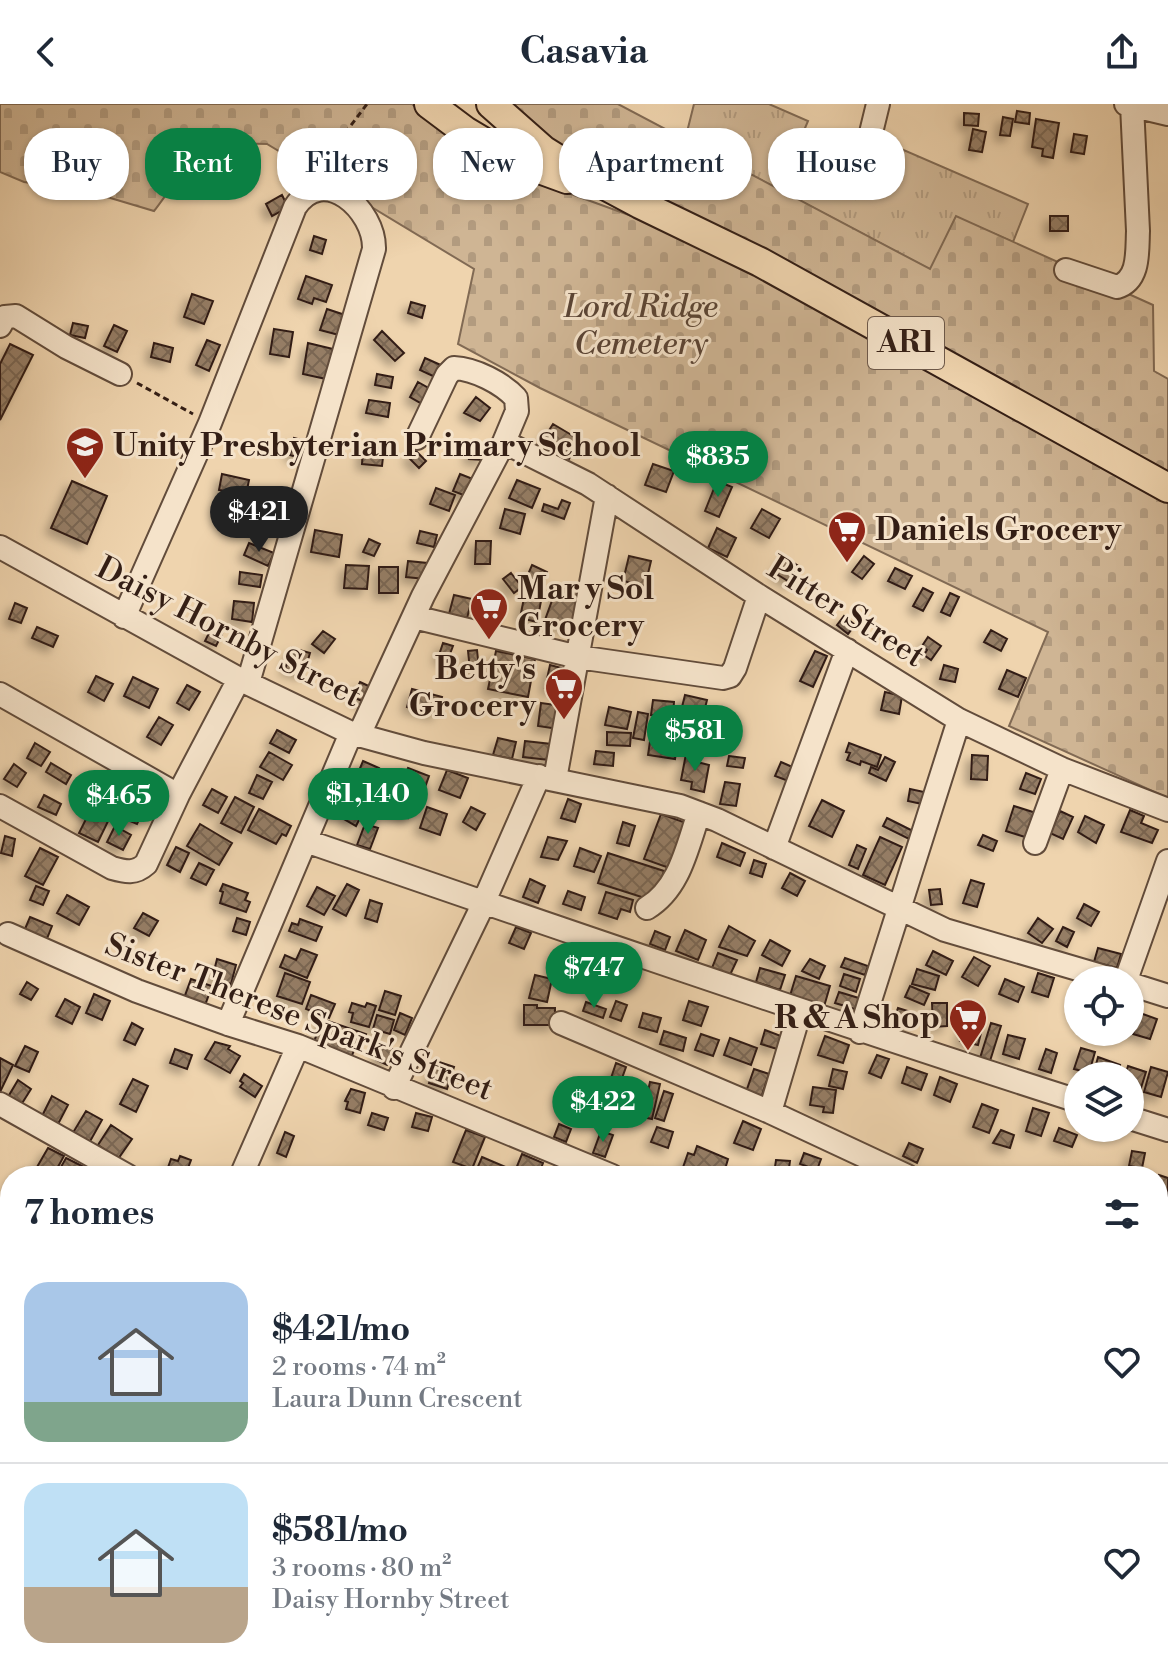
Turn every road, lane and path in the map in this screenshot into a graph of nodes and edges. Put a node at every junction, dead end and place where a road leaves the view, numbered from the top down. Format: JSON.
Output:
{"nodes":[{"id":1,"x":367,"y":104,"type":"edge"},
{"id":2,"x":429,"y":104,"type":"edge"},
{"id":3,"x":491,"y":104,"type":"edge"},
{"id":4,"x":878,"y":104,"type":"edge"},
{"id":5,"x":1126,"y":104,"type":"edge"},
{"id":6,"x":1132,"y":105,"type":"edge"},
{"id":7,"x":1168,"y":114,"type":"edge"},
{"id":8,"x":348,"y":128,"type":"edge"},
{"id":9,"x":872,"y":128,"type":"edge"},
{"id":10,"x":300,"y":200,"type":"edge"},
{"id":11,"x":349,"y":200,"type":"edge"},
{"id":12,"x":640,"y":204,"type":"junction"},
{"id":13,"x":1066,"y":270,"type":"dead end"},
{"id":14,"x":0,"y":326,"type":"edge"},
{"id":15,"x":120,"y":374,"type":"joint"},
{"id":16,"x":210,"y":423,"type":"junction"},
{"id":17,"x":417,"y":438,"type":"dead end"},
{"id":18,"x":504,"y":442,"type":"junction"},
{"id":19,"x":1168,"y":488,"type":"edge"},
{"id":20,"x":607,"y":496,"type":"junction"},
{"id":21,"x":0,"y":547,"type":"edge"},
{"id":22,"x":759,"y":596,"type":"junction"},
{"id":23,"x":124,"y":617,"type":"junction"},
{"id":24,"x":414,"y":617,"type":"junction"},
{"id":25,"x":847,"y":650,"type":"junction"},
{"id":26,"x":578,"y":657,"type":"junction"},
{"id":27,"x":244,"y":681,"type":"junction"},
{"id":28,"x":0,"y":694,"type":"edge"},
{"id":29,"x":959,"y":720,"type":"junction"},
{"id":30,"x":355,"y":734,"type":"junction"},
{"id":31,"x":1062,"y":769,"type":"junction"},
{"id":32,"x":547,"y":778,"type":"junction"},
{"id":33,"x":178,"y":795,"type":"junction"},
{"id":34,"x":0,"y":806,"type":"edge"},
{"id":35,"x":1168,"y":810,"type":"edge"},
{"id":36,"x":699,"y":813,"type":"junction"},
{"id":37,"x":306,"y":841,"type":"junction"},
{"id":38,"x":1035,"y":843,"type":"dead end"},
{"id":39,"x":774,"y":848,"type":"junction"},
{"id":40,"x":1168,"y":861,"type":"edge"},
{"id":41,"x":483,"y":904,"type":"junction"},
{"id":42,"x":647,"y":908,"type":"dead end"},
{"id":43,"x":900,"y":909,"type":"junction"},
{"id":44,"x":8,"y":934,"type":"dead end"},
{"id":45,"x":1067,"y":966,"type":"edge"},
{"id":46,"x":1133,"y":966,"type":"edge"},
{"id":47,"x":1144,"y":988,"type":"edge"},
{"id":48,"x":1168,"y":996,"type":"edge"},
{"id":49,"x":800,"y":1011,"type":"junction"},
{"id":50,"x":561,"y":1023,"type":"dead end"},
{"id":51,"x":228,"y":1024,"type":"junction"},
{"id":52,"x":860,"y":1032,"type":"junction"},
{"id":53,"x":298,"y":1046,"type":"junction"},
{"id":54,"x":394,"y":1088,"type":"junction"},
{"id":55,"x":1064,"y":1097,"type":"edge"},
{"id":56,"x":0,"y":1104,"type":"edge"},
{"id":57,"x":770,"y":1112,"type":"junction"},
{"id":58,"x":1144,"y":1122,"type":"edge"},
{"id":59,"x":1168,"y":1130,"type":"edge"},
{"id":60,"x":110,"y":1166,"type":"edge"},
{"id":61,"x":245,"y":1166,"type":"edge"},
{"id":62,"x":587,"y":1166,"type":"edge"},
{"id":63,"x":886,"y":1166,"type":"edge"}],
"edges":[{"from":1,"to":8,"type":"path"},
{"from":2,"to":12,"type":"main road","number":"AR1"},
{"from":3,"to":12,"type":"main road","number":"AR1"},
{"from":4,"to":9,"type":"street"},
{"from":5,"to":6,"type":"street"},
{"from":6,"to":7,"type":"street"},
{"from":6,"to":13,"type":"street"},
{"from":10,"to":16,"type":"street"},
{"from":11,"to":27,"type":"street"},
{"from":12,"to":19,"type":"main road","number":"AR1"},
{"from":14,"to":15,"type":"street"},
{"from":15,"to":16,"type":"path"},
{"from":16,"to":23,"type":"street"},
{"from":17,"to":18,"type":"street"},
{"from":18,"to":20,"type":"street","name":"Pitter Street"},
{"from":18,"to":24,"type":"street"},
{"from":20,"to":22,"type":"street","name":"Pitter Street"},
{"from":20,"to":26,"type":"street"},
{"from":21,"to":23,"type":"street","name":"Daisy Hornby Street"},
{"from":22,"to":25,"type":"street","name":"Pitter Street"},
{"from":22,"to":26,"type":"street"},
{"from":23,"to":27,"type":"street","name":"Daisy Hornby Street"},
{"from":24,"to":26,"type":"street"},
{"from":24,"to":30,"type":"street"},
{"from":25,"to":29,"type":"street","name":"Pitter Street"},
{"from":25,"to":39,"type":"street"},
{"from":26,"to":32,"type":"street"},
{"from":27,"to":30,"type":"street","name":"Daisy Hornby Street"},
{"from":27,"to":33,"type":"street"},
{"from":28,"to":33,"type":"street"},
{"from":29,"to":31,"type":"street","name":"Pitter Street"},
{"from":29,"to":43,"type":"street"},
{"from":30,"to":32,"type":"street","name":"Daisy Hornby Street"},
{"from":30,"to":37,"type":"street"},
{"from":31,"to":35,"type":"street","name":"Pitter Street"},
{"from":31,"to":38,"type":"street"},
{"from":32,"to":36,"type":"street","name":"Daisy Hornby Street"},
{"from":32,"to":41,"type":"street"},
{"from":33,"to":34,"type":"street"},
{"from":36,"to":39,"type":"street","name":"Daisy Hornby Street"},
{"from":36,"to":42,"type":"street"},
{"from":37,"to":41,"type":"street"},
{"from":37,"to":51,"type":"street"},
{"from":39,"to":43,"type":"street","name":"Daisy Hornby Street"},
{"from":40,"to":46,"type":"street"},
{"from":41,"to":49,"type":"street"},
{"from":41,"to":54,"type":"street"},
{"from":43,"to":45,"type":"street","name":"Daisy Hornby Street"},
{"from":43,"to":52,"type":"street"},
{"from":44,"to":51,"type":"street","name":"Sister Therese Spark's Street"},
{"from":47,"to":48,"type":"street"},
{"from":49,"to":52,"type":"street"},
{"from":49,"to":57,"type":"street"},
{"from":50,"to":57,"type":"street"},
{"from":51,"to":53,"type":"street","name":"Sister Therese Spark's Street"},
{"from":52,"to":55,"type":"street"},
{"from":53,"to":54,"type":"street","name":"Sister Therese Spark's Street"},
{"from":53,"to":61,"type":"street"},
{"from":54,"to":62,"type":"street","name":"Sister Therese Spark's Street"},
{"from":56,"to":60,"type":"street"},
{"from":57,"to":63,"type":"street"},
{"from":58,"to":59,"type":"street"}]}
